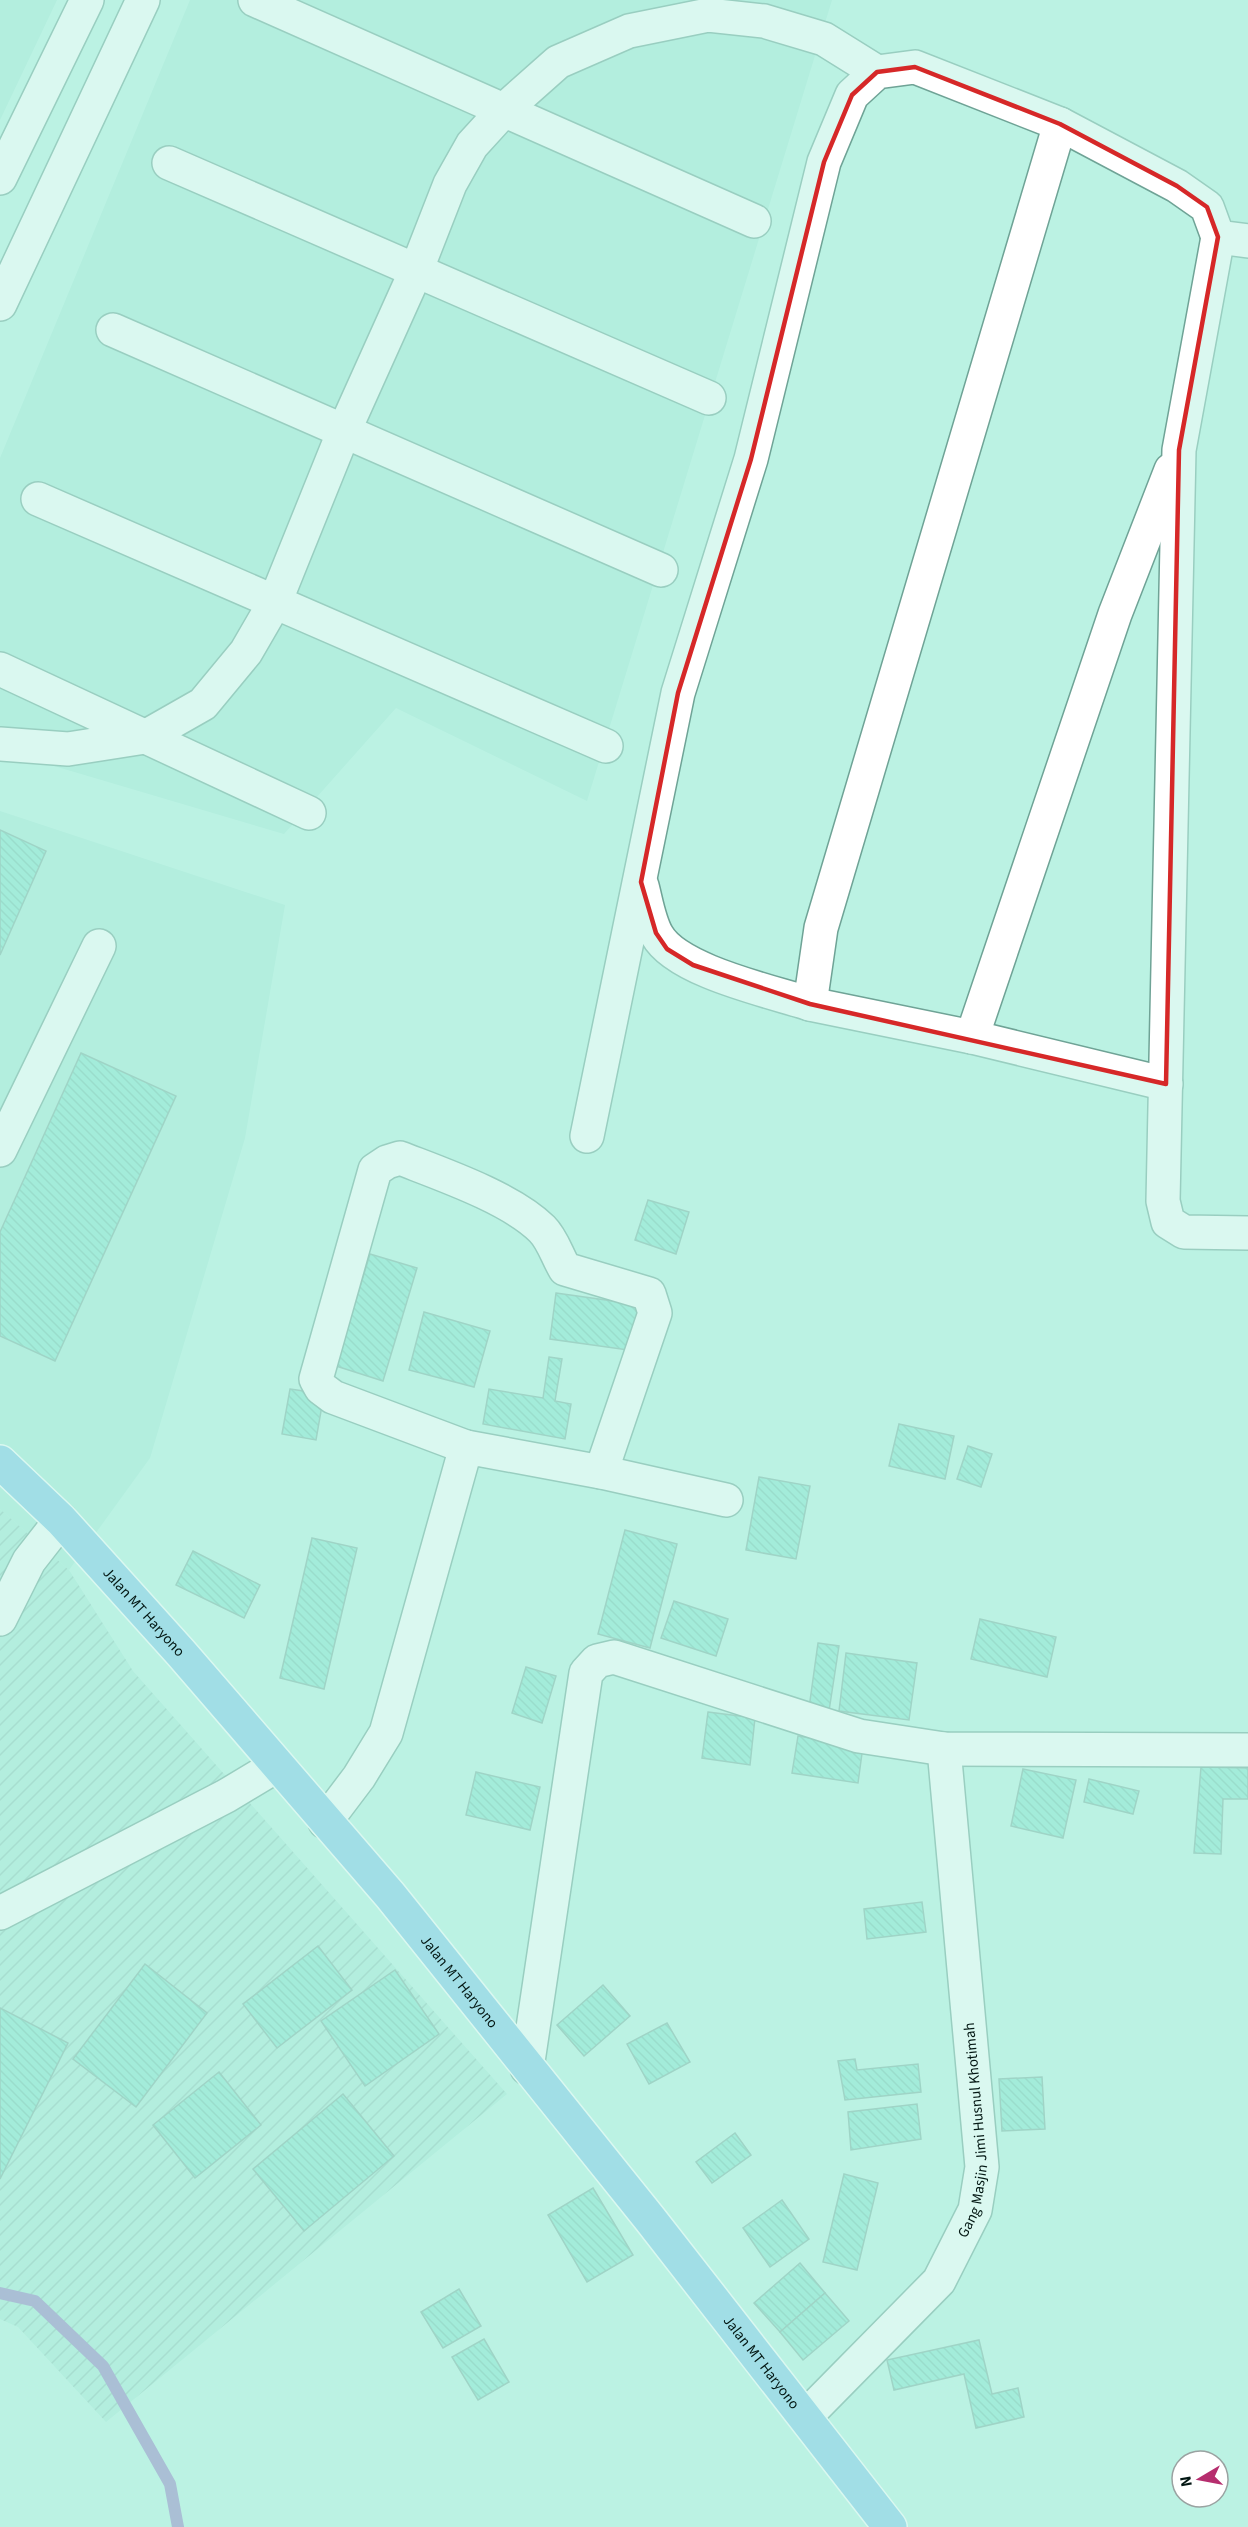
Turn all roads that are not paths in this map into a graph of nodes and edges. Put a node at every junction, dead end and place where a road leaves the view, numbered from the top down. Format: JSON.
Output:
{"nodes":[{"id":1,"x":87,"y":0,"type":"edge"},
{"id":2,"x":143,"y":0,"type":"edge"},
{"id":3,"x":255,"y":0,"type":"edge"},
{"id":4,"x":677,"y":0,"type":"edge"},
{"id":5,"x":708,"y":15,"type":"junction"},
{"id":6,"x":877,"y":72,"type":"junction"},
{"id":7,"x":42,"y":95,"type":"junction"},
{"id":8,"x":504,"y":110,"type":"junction"},
{"id":9,"x":85,"y":120,"type":"junction"},
{"id":10,"x":1059,"y":124,"type":"junction"},
{"id":11,"x":169,"y":163,"type":"dead end"},
{"id":12,"x":0,"y":177,"type":"edge"},
{"id":13,"x":754,"y":221,"type":"dead end"},
{"id":14,"x":1233,"y":239,"type":"edge"},
{"id":15,"x":10,"y":261,"type":"edge"},
{"id":16,"x":416,"y":271,"type":"junction"},
{"id":17,"x":0,"y":304,"type":"edge"},
{"id":18,"x":113,"y":330,"type":"dead end"},
{"id":19,"x":709,"y":398,"type":"dead end"},
{"id":20,"x":344,"y":431,"type":"junction"},
{"id":21,"x":1179,"y":450,"type":"junction"},
{"id":22,"x":38,"y":499,"type":"dead end"},
{"id":23,"x":661,"y":570,"type":"dead end"},
{"id":24,"x":274,"y":602,"type":"junction"},
{"id":25,"x":0,"y":669,"type":"edge"},
{"id":26,"x":145,"y":737,"type":"junction"},
{"id":27,"x":0,"y":744,"type":"edge"},
{"id":28,"x":606,"y":746,"type":"dead end"},
{"id":29,"x":309,"y":813,"type":"dead end"},
{"id":30,"x":640,"y":882,"type":"junction"},
{"id":31,"x":99,"y":946,"type":"dead end"},
{"id":32,"x":810,"y":1004,"type":"junction"},
{"id":33,"x":972,"y":1037,"type":"junction"},
{"id":34,"x":1166,"y":1084,"type":"junction"},
{"id":35,"x":587,"y":1136,"type":"dead end"},
{"id":36,"x":0,"y":1150,"type":"edge"},
{"id":37,"x":1248,"y":1233,"type":"edge"},
{"id":38,"x":466,"y":1447,"type":"junction"},
{"id":39,"x":0,"y":1462,"type":"edge"},
{"id":40,"x":601,"y":1472,"type":"junction"},
{"id":41,"x":726,"y":1500,"type":"dead end"},
{"id":42,"x":61,"y":1520,"type":"junction"},
{"id":43,"x":0,"y":1619,"type":"edge"},
{"id":44,"x":944,"y":1749,"type":"junction"},
{"id":45,"x":1248,"y":1750,"type":"edge"},
{"id":46,"x":276,"y":1766,"type":"junction"},
{"id":47,"x":325,"y":1822,"type":"junction"},
{"id":48,"x":0,"y":1913,"type":"edge"},
{"id":49,"x":527,"y":2068,"type":"junction"},
{"id":50,"x":806,"y":2417,"type":"junction"},
{"id":51,"x":890,"y":2527,"type":"edge"}],
"edges":[{"from":1,"to":7,"type":"street"},
{"from":2,"to":9,"type":"street"},
{"from":3,"to":8,"type":"street"},
{"from":4,"to":5,"type":"street"},
{"from":5,"to":6,"type":"street"},
{"from":5,"to":8,"type":"street"},
{"from":6,"to":10,"type":"street"},
{"from":6,"to":30,"type":"street"},
{"from":7,"to":9,"type":"street"},
{"from":7,"to":12,"type":"street"},
{"from":8,"to":13,"type":"street"},
{"from":8,"to":16,"type":"street"},
{"from":9,"to":15,"type":"street"},
{"from":10,"to":14,"type":"street"},
{"from":10,"to":32,"type":"street"},
{"from":11,"to":16,"type":"street"},
{"from":14,"to":21,"type":"street"},
{"from":15,"to":17,"type":"street"},
{"from":16,"to":19,"type":"street"},
{"from":16,"to":20,"type":"street"},
{"from":18,"to":20,"type":"street"},
{"from":20,"to":23,"type":"street"},
{"from":20,"to":24,"type":"street"},
{"from":21,"to":33,"type":"street"},
{"from":21,"to":34,"type":"street"},
{"from":22,"to":24,"type":"street"},
{"from":24,"to":26,"type":"street"},
{"from":24,"to":28,"type":"street"},
{"from":25,"to":26,"type":"street"},
{"from":26,"to":27,"type":"street"},
{"from":26,"to":29,"type":"street"},
{"from":30,"to":32,"type":"street"},
{"from":30,"to":35,"type":"street"},
{"from":31,"to":36,"type":"street"},
{"from":32,"to":33,"type":"street"},
{"from":33,"to":34,"type":"street"},
{"from":34,"to":37,"type":"street"},
{"from":38,"to":40,"type":"street"},
{"from":38,"to":40,"type":"street"},
{"from":38,"to":47,"type":"street"},
{"from":39,"to":42,"type":"main road","name":"Jalan MT Haryono"},
{"from":40,"to":41,"type":"street"},
{"from":42,"to":43,"type":"street"},
{"from":42,"to":46,"type":"main road","name":"Jalan MT Haryono"},
{"from":44,"to":45,"type":"street"},
{"from":44,"to":49,"type":"street"},
{"from":44,"to":50,"type":"street","name":"Gang Masjin Jimi Husnul Khotimah"},
{"from":46,"to":47,"type":"main road","name":"Jalan MT Haryono"},
{"from":46,"to":48,"type":"street"},
{"from":47,"to":49,"type":"main road","name":"Jalan MT Haryono"},
{"from":49,"to":50,"type":"main road","name":"Jalan MT Haryono"},
{"from":50,"to":51,"type":"main road","name":"Jalan MT Haryono"}]}
